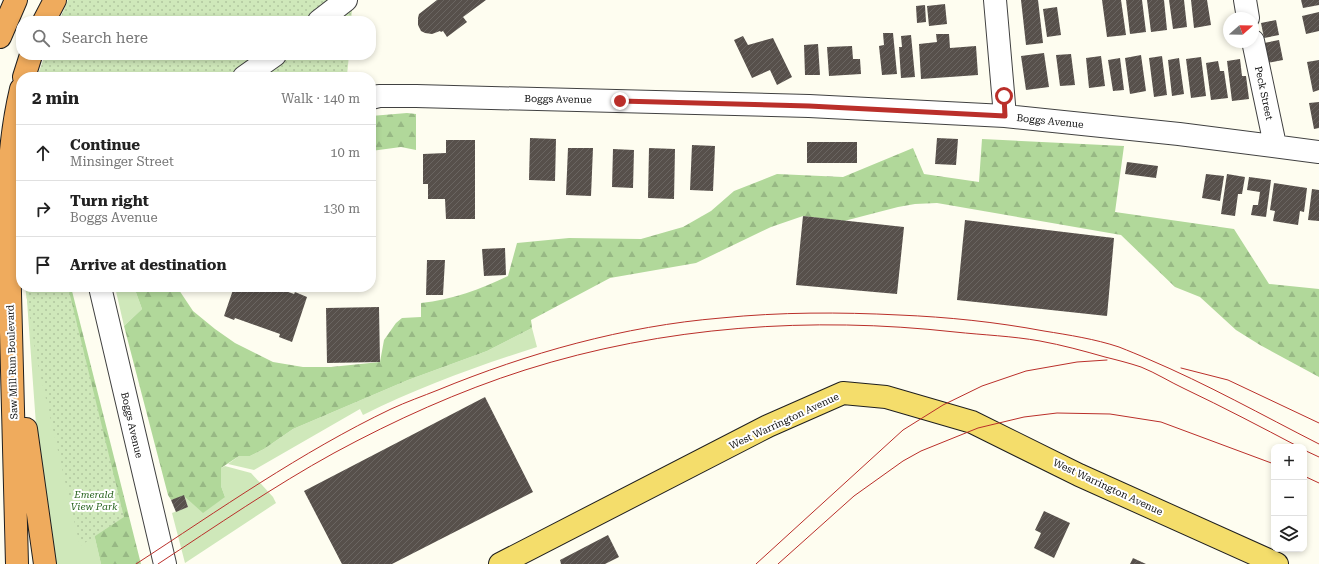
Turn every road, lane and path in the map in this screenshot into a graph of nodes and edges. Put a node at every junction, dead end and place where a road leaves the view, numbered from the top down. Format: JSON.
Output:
{"nodes":[{"id":1,"x":16,"y":0,"type":"edge"},
{"id":2,"x":55,"y":0,"type":"edge"},
{"id":3,"x":346,"y":0,"type":"edge"},
{"id":4,"x":995,"y":0,"type":"edge"},
{"id":5,"x":1245,"y":0,"type":"edge"},
{"id":6,"x":1247,"y":12,"type":"edge"},
{"id":7,"x":47,"y":16,"type":"edge"},
{"id":8,"x":325,"y":16,"type":"edge"},
{"id":9,"x":0,"y":37,"type":"edge"},
{"id":10,"x":1254,"y":48,"type":"edge"},
{"id":11,"x":29,"y":60,"type":"edge"},
{"id":12,"x":267,"y":60,"type":"edge"},
{"id":13,"x":26,"y":72,"type":"edge"},
{"id":14,"x":251,"y":72,"type":"edge"},
{"id":15,"x":376,"y":97,"type":"edge"},
{"id":16,"x":16,"y":107,"type":"edge"},
{"id":17,"x":1005,"y":116,"type":"junction"},
{"id":18,"x":1275,"y":145,"type":"junction"},
{"id":19,"x":1319,"y":152,"type":"edge"},
{"id":20,"x":101,"y":292,"type":"edge"},
{"id":21,"x":11,"y":322,"type":"junction"},
{"id":22,"x":17,"y":564,"type":"edge"},
{"id":23,"x":45,"y":564,"type":"edge"},
{"id":24,"x":165,"y":564,"type":"edge"},
{"id":25,"x":500,"y":564,"type":"edge"},
{"id":26,"x":1278,"y":564,"type":"edge"}],
"edges":[{"from":1,"to":9,"type":"highway"},
{"from":2,"to":7,"type":"highway"},
{"from":3,"to":8,"type":"street"},
{"from":4,"to":17,"type":"street"},
{"from":5,"to":6,"type":"street"},
{"from":10,"to":18,"type":"street","name":"Peck Street"},
{"from":11,"to":13,"type":"highway"},
{"from":12,"to":14,"type":"street"},
{"from":15,"to":17,"type":"street","name":"Boggs Avenue"},
{"from":16,"to":21,"type":"highway","name":"Saw Mill Run Boulevard"},
{"from":17,"to":18,"type":"street","name":"Boggs Avenue"},
{"from":18,"to":19,"type":"street","name":"Boggs Avenue"},
{"from":20,"to":24,"type":"street","name":"Boggs Avenue"},
{"from":21,"to":22,"type":"highway","name":"Saw Mill Run Boulevard"},
{"from":21,"to":23,"type":"highway"},
{"from":25,"to":26,"type":"main road","name":"West Warrington Avenue"}]}
